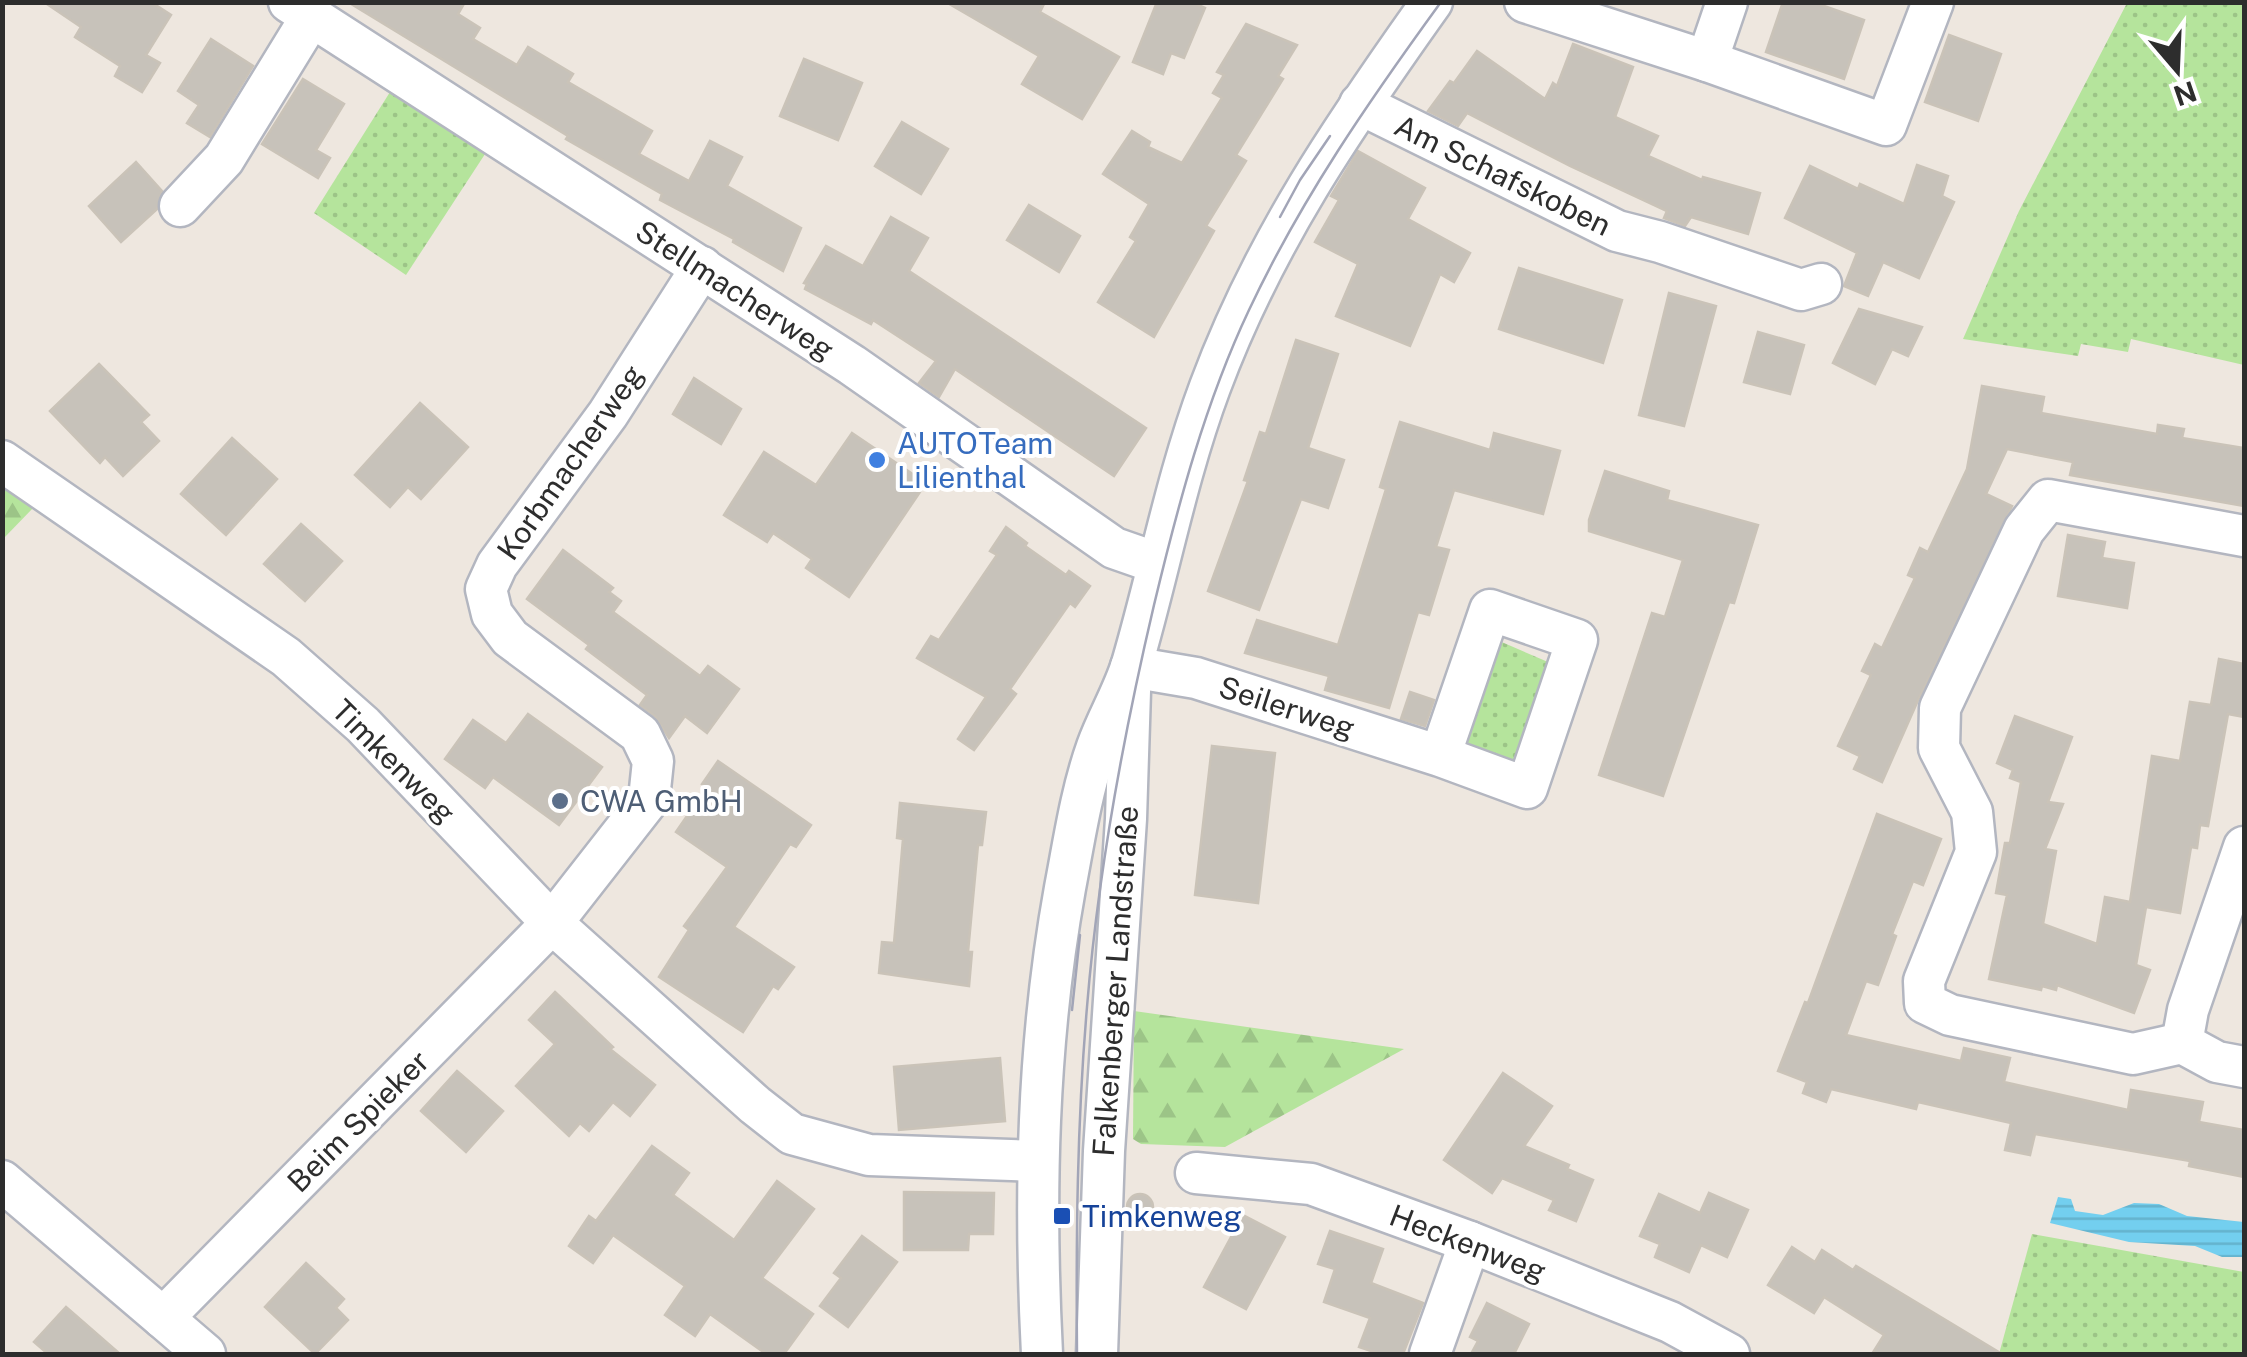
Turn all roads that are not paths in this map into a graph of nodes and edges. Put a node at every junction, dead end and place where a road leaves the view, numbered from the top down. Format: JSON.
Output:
{"nodes":[{"id":1,"x":1432,"y":2,"type":"edge"},
{"id":2,"x":1525,"y":2,"type":"edge"},
{"id":3,"x":1727,"y":2,"type":"edge"},
{"id":4,"x":1933,"y":2,"type":"edge"},
{"id":5,"x":300,"y":10,"type":"edge"},
{"id":6,"x":1706,"y":61,"type":"junction"},
{"id":7,"x":1360,"y":104,"type":"junction"},
{"id":8,"x":180,"y":206,"type":"dead end"},
{"id":9,"x":702,"y":266,"type":"junction"},
{"id":10,"x":1821,"y":284,"type":"dead end"},
{"id":11,"x":2,"y":462,"type":"edge"},
{"id":12,"x":2244,"y":536,"type":"edge"},
{"id":13,"x":1157,"y":563,"type":"junction"},
{"id":14,"x":1131,"y":667,"type":"junction"},
{"id":15,"x":1440,"y":756,"type":"dead end"},
{"id":16,"x":2244,"y":848,"type":"edge"},
{"id":17,"x":552,"y":924,"type":"junction"},
{"id":18,"x":2182,"y":1043,"type":"junction"},
{"id":19,"x":2244,"y":1068,"type":"edge"},
{"id":20,"x":1037,"y":1161,"type":"junction"},
{"id":21,"x":1196,"y":1173,"type":"dead end"},
{"id":22,"x":2,"y":1181,"type":"edge"},
{"id":23,"x":1470,"y":1242,"type":"junction"},
{"id":24,"x":164,"y":1318,"type":"junction"},
{"id":25,"x":205,"y":1354,"type":"edge"},
{"id":26,"x":1042,"y":1354,"type":"edge"},
{"id":27,"x":1097,"y":1354,"type":"edge"},
{"id":28,"x":1430,"y":1354,"type":"edge"},
{"id":29,"x":1730,"y":1354,"type":"edge"}],
"edges":[{"from":1,"to":7,"type":"street","name":"Falkenberger Landstraße"},
{"from":2,"to":6,"type":"street"},
{"from":3,"to":6,"type":"street"},
{"from":4,"to":6,"type":"street"},
{"from":5,"to":8,"type":"street","name":"Stellmacherweg"},
{"from":5,"to":9,"type":"street","name":"Stellmacherweg"},
{"from":7,"to":10,"type":"street","name":"Am Schafskoben"},
{"from":7,"to":13,"type":"street","name":"Falkenberger Landstraße"},
{"from":9,"to":13,"type":"street","name":"Stellmacherweg"},
{"from":9,"to":17,"type":"street","name":"Korbmacherweg"},
{"from":11,"to":17,"type":"street","name":"Timkenweg"},
{"from":12,"to":18,"type":"street"},
{"from":13,"to":14,"type":"street","name":"Falkenberger Landstraße"},
{"from":14,"to":15,"type":"street","name":"Seilerweg"},
{"from":14,"to":20,"type":"street","name":"Falkenberger Landstraße"},
{"from":14,"to":27,"type":"street","name":"Falkenberger Landstraße"},
{"from":16,"to":18,"type":"street"},
{"from":17,"to":20,"type":"street","name":"Timkenweg"},
{"from":17,"to":24,"type":"street","name":"Beim Spieker"},
{"from":18,"to":19,"type":"street"},
{"from":20,"to":26,"type":"street","name":"Falkenberger Landstraße"},
{"from":21,"to":23,"type":"street","name":"Heckenweg"},
{"from":22,"to":24,"type":"street"},
{"from":23,"to":28,"type":"street"},
{"from":23,"to":29,"type":"street","name":"Heckenweg"},
{"from":24,"to":25,"type":"street"}]}
